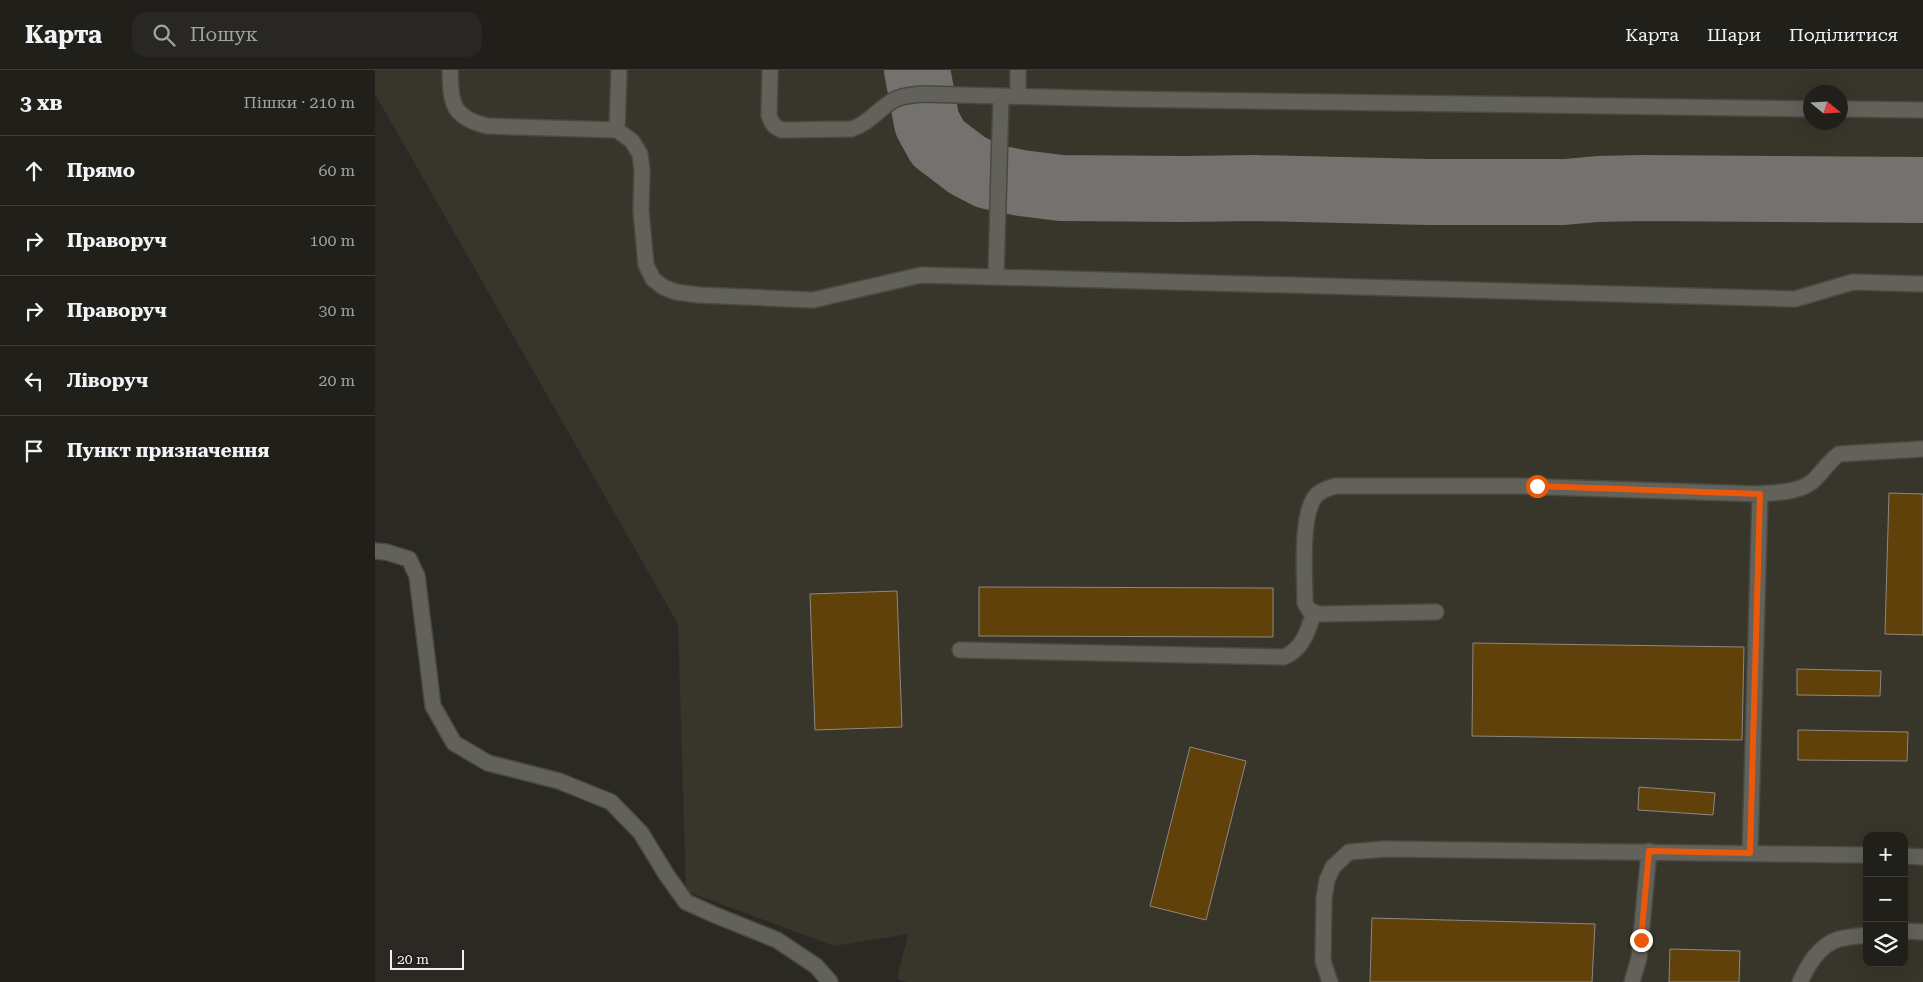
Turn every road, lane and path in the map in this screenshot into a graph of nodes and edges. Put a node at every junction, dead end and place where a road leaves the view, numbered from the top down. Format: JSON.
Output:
{"nodes":[{"id":1,"x":450,"y":70,"type":"edge"},
{"id":2,"x":619,"y":70,"type":"edge"},
{"id":3,"x":770,"y":70,"type":"edge"},
{"id":4,"x":1018,"y":70,"type":"edge"},
{"id":5,"x":1001,"y":96,"type":"junction"},
{"id":6,"x":1018,"y":96,"type":"junction"},
{"id":7,"x":1803,"y":108,"type":"edge"},
{"id":8,"x":1848,"y":109,"type":"edge"},
{"id":9,"x":1923,"y":110,"type":"edge"},
{"id":10,"x":617,"y":130,"type":"junction"},
{"id":11,"x":996,"y":276,"type":"junction"},
{"id":12,"x":1923,"y":284,"type":"edge"},
{"id":13,"x":1922,"y":449,"type":"dead end"},
{"id":14,"x":1760,"y":494,"type":"junction"},
{"id":15,"x":375,"y":551,"type":"edge"},
{"id":16,"x":1314,"y":612,"type":"junction"},
{"id":17,"x":1436,"y":612,"type":"dead end"},
{"id":18,"x":960,"y":650,"type":"dead end"},
{"id":19,"x":1649,"y":851,"type":"junction"},
{"id":20,"x":1750,"y":853,"type":"junction"},
{"id":21,"x":1863,"y":855,"type":"edge"},
{"id":22,"x":1908,"y":856,"type":"edge"},
{"id":23,"x":1923,"y":857,"type":"edge"},
{"id":24,"x":1908,"y":931,"type":"edge"},
{"id":25,"x":1923,"y":932,"type":"edge"},
{"id":26,"x":1863,"y":936,"type":"edge"},
{"id":27,"x":830,"y":982,"type":"edge"},
{"id":28,"x":1330,"y":982,"type":"edge"},
{"id":29,"x":1632,"y":982,"type":"edge"},
{"id":30,"x":1800,"y":982,"type":"edge"}],
"edges":[{"from":1,"to":10,"type":"lane"},
{"from":2,"to":10,"type":"lane"},
{"from":3,"to":5,"type":"lane"},
{"from":4,"to":6,"type":"lane"},
{"from":5,"to":6,"type":"lane"},
{"from":5,"to":11,"type":"lane"},
{"from":6,"to":7,"type":"lane"},
{"from":8,"to":9,"type":"lane"},
{"from":10,"to":11,"type":"lane"},
{"from":11,"to":12,"type":"lane"},
{"from":13,"to":14,"type":"lane"},
{"from":14,"to":16,"type":"lane"},
{"from":14,"to":20,"type":"lane"},
{"from":15,"to":27,"type":"lane"},
{"from":16,"to":17,"type":"lane"},
{"from":16,"to":18,"type":"lane"},
{"from":19,"to":20,"type":"lane"},
{"from":19,"to":28,"type":"lane"},
{"from":19,"to":29,"type":"lane"},
{"from":20,"to":21,"type":"lane"},
{"from":22,"to":23,"type":"lane"},
{"from":24,"to":25,"type":"lane"},
{"from":26,"to":30,"type":"lane"}]}
